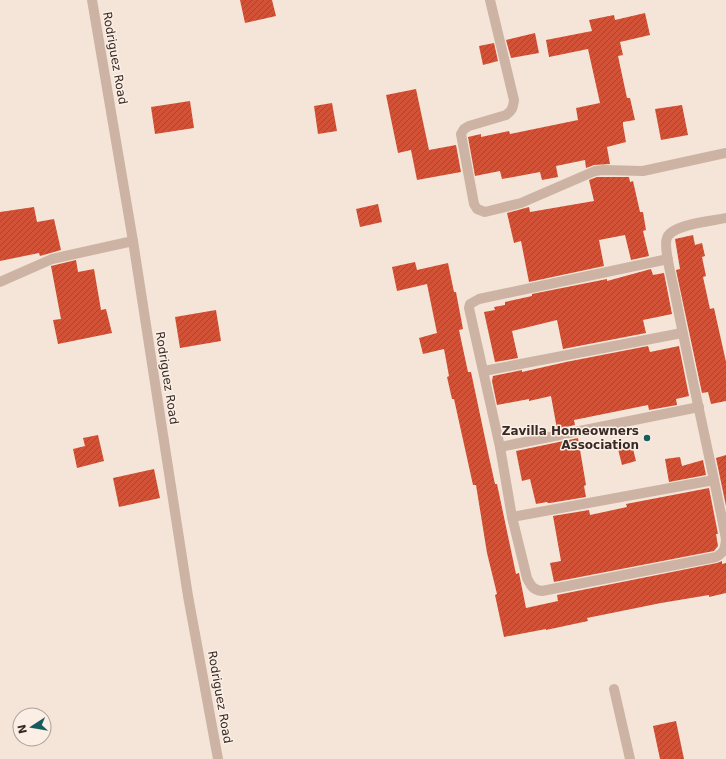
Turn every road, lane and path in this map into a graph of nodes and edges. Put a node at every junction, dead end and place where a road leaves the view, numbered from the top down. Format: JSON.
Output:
{"nodes":[{"id":1,"x":92,"y":0,"type":"edge"},
{"id":2,"x":490,"y":0,"type":"edge"},
{"id":3,"x":726,"y":153,"type":"edge"},
{"id":4,"x":726,"y":218,"type":"edge"},
{"id":5,"x":133,"y":241,"type":"junction"},
{"id":6,"x":668,"y":259,"type":"junction"},
{"id":7,"x":0,"y":282,"type":"edge"},
{"id":8,"x":682,"y":333,"type":"junction"},
{"id":9,"x":484,"y":371,"type":"junction"},
{"id":10,"x":699,"y":407,"type":"junction"},
{"id":11,"x":500,"y":447,"type":"junction"},
{"id":12,"x":714,"y":480,"type":"junction"},
{"id":13,"x":512,"y":517,"type":"junction"},
{"id":14,"x":614,"y":689,"type":"dead end"},
{"id":15,"x":218,"y":759,"type":"edge"},
{"id":16,"x":630,"y":759,"type":"edge"}],
"edges":[{"from":1,"to":5,"type":"street","name":"Rodriguez Road"},
{"from":2,"to":3,"type":"street"},
{"from":4,"to":6,"type":"street"},
{"from":5,"to":7,"type":"street"},
{"from":5,"to":15,"type":"street","name":"Rodriguez Road"},
{"from":6,"to":8,"type":"street"},
{"from":6,"to":9,"type":"street"},
{"from":8,"to":9,"type":"street"},
{"from":8,"to":10,"type":"street"},
{"from":9,"to":11,"type":"street"},
{"from":10,"to":11,"type":"street"},
{"from":10,"to":12,"type":"street"},
{"from":11,"to":13,"type":"street"},
{"from":12,"to":13,"type":"street"},
{"from":12,"to":13,"type":"street"},
{"from":14,"to":16,"type":"street"}]}
